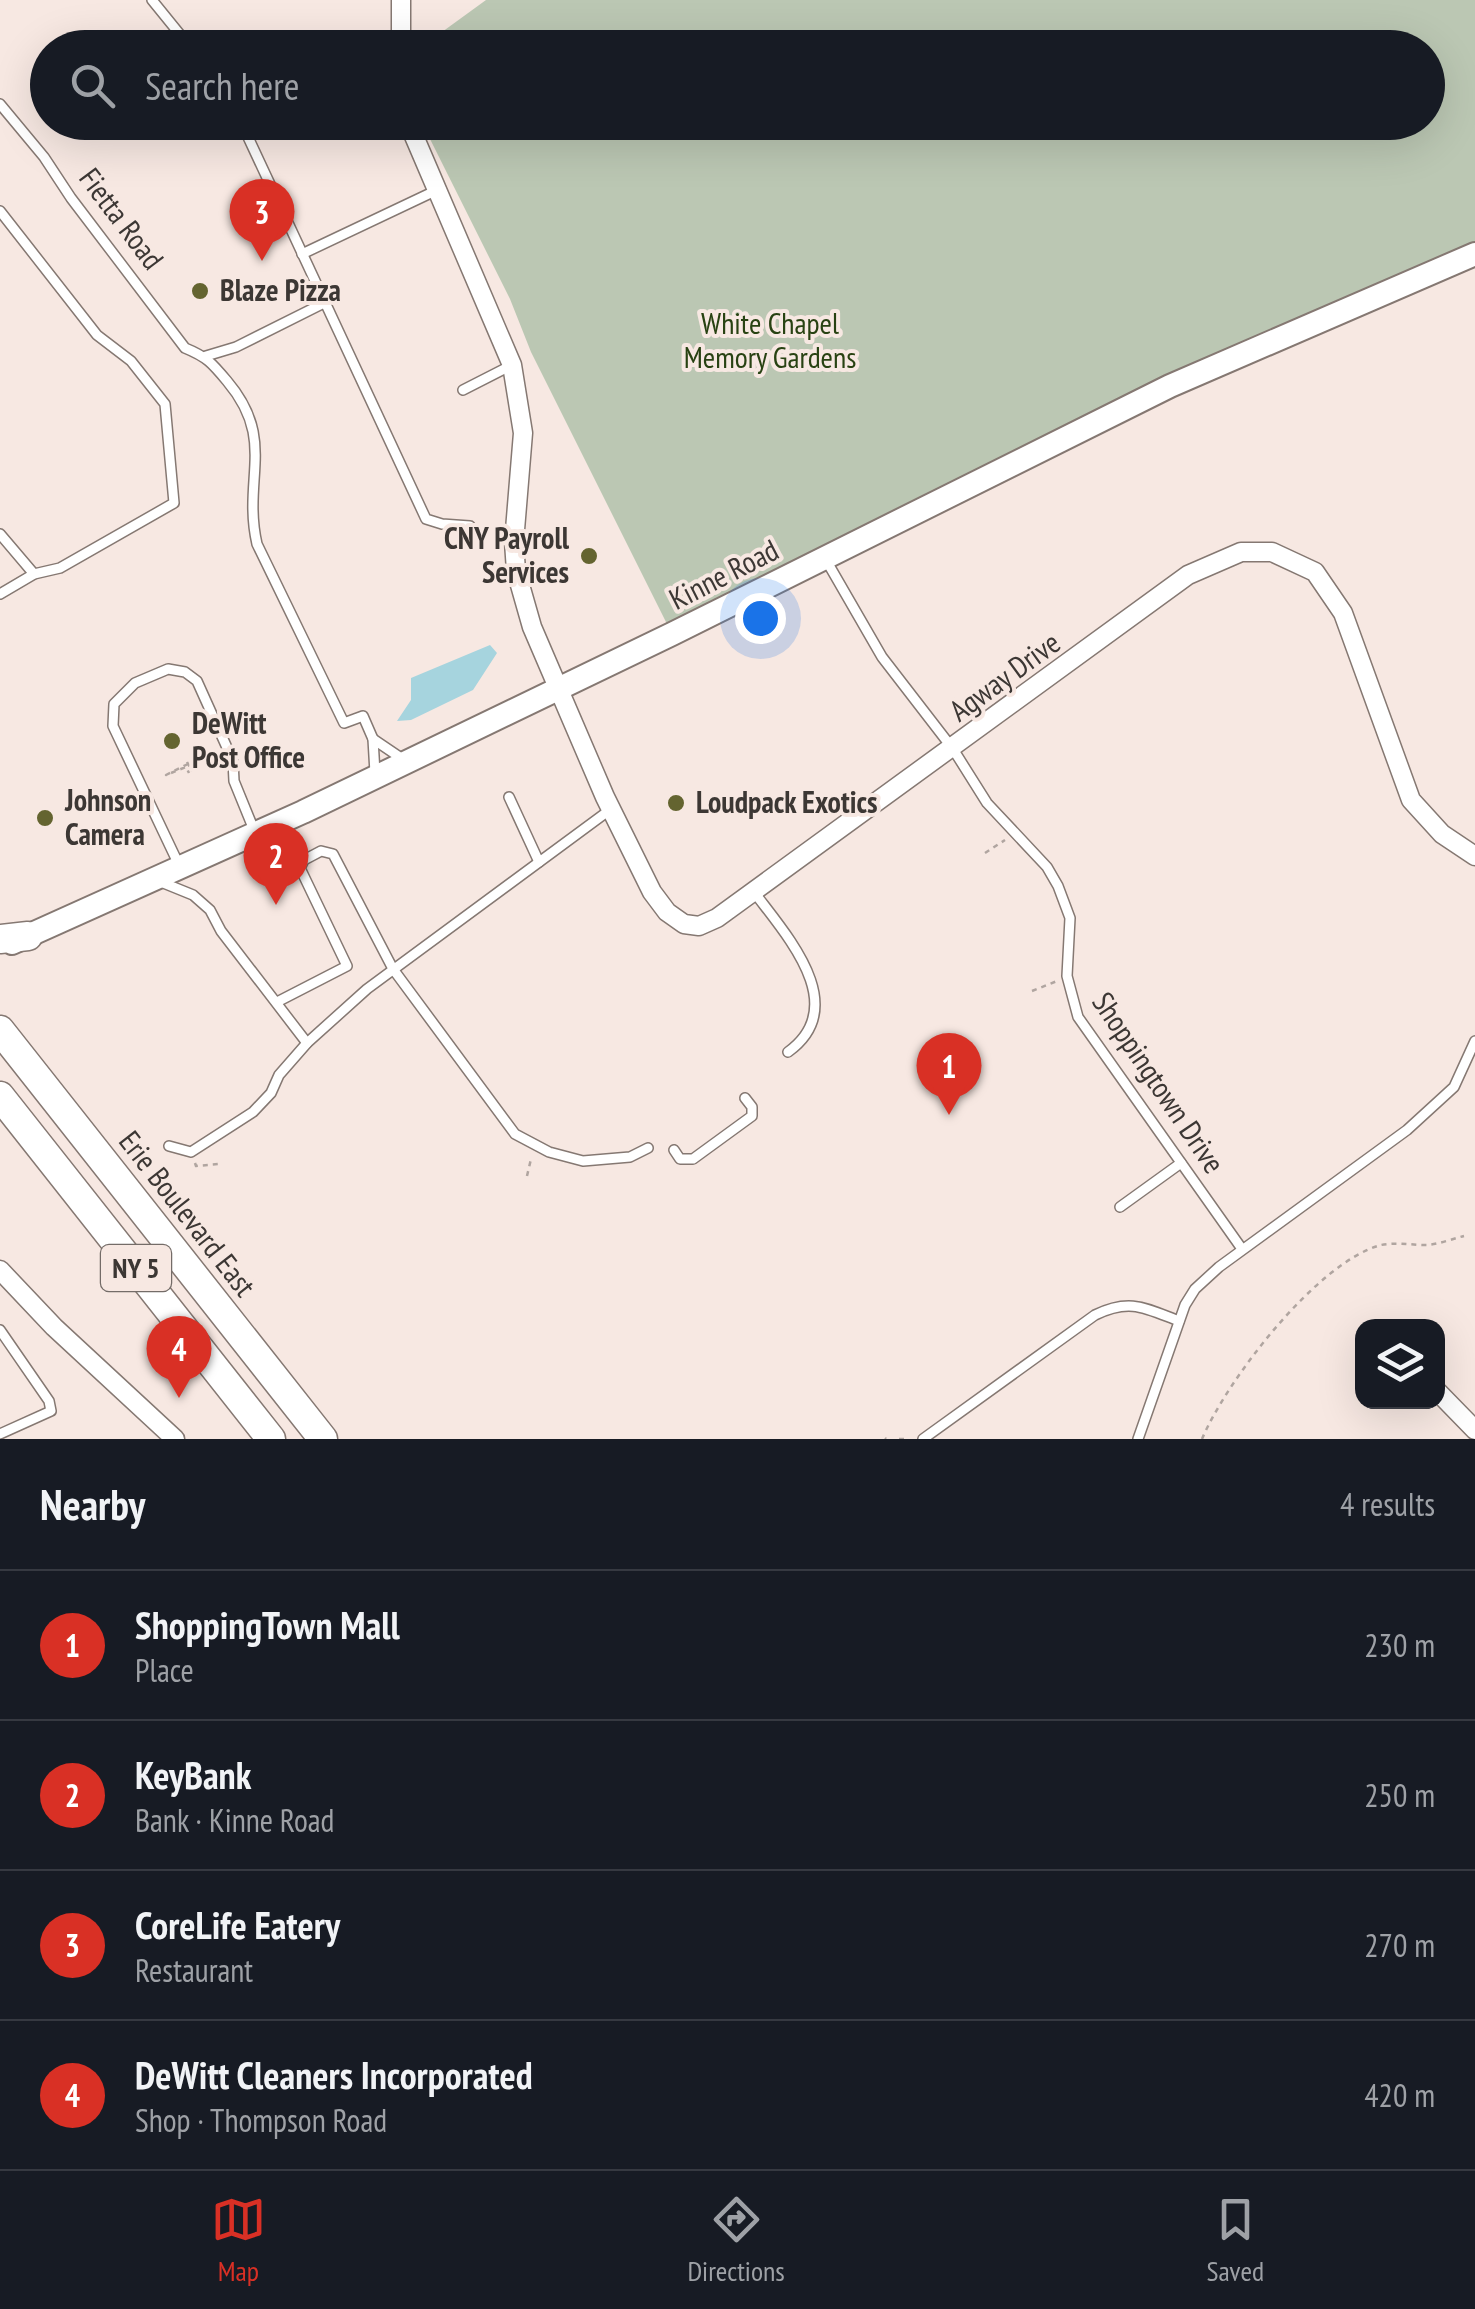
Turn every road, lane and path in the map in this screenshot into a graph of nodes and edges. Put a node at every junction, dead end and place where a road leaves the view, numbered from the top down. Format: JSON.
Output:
{"nodes":[{"id":1,"x":152,"y":0,"type":"edge"},
{"id":2,"x":401,"y":0,"type":"edge"},
{"id":3,"x":176,"y":30,"type":"edge"},
{"id":4,"x":401,"y":30,"type":"edge"},
{"id":5,"x":0,"y":104,"type":"edge"},
{"id":6,"x":249,"y":140,"type":"edge"},
{"id":7,"x":415,"y":140,"type":"edge"},
{"id":8,"x":435,"y":191,"type":"junction"},
{"id":9,"x":0,"y":211,"type":"edge"},
{"id":10,"x":302,"y":254,"type":"junction"},
{"id":11,"x":1475,"y":254,"type":"edge"},
{"id":12,"x":324,"y":302,"type":"junction"},
{"id":13,"x":206,"y":356,"type":"junction"},
{"id":14,"x":512,"y":365,"type":"junction"},
{"id":15,"x":463,"y":390,"type":"dead end"},
{"id":16,"x":470,"y":526,"type":"dead end"},
{"id":17,"x":0,"y":534,"type":"edge"},
{"id":18,"x":824,"y":558,"type":"junction"},
{"id":19,"x":34,"y":574,"type":"junction"},
{"id":20,"x":0,"y":594,"type":"edge"},
{"id":21,"x":557,"y":690,"type":"junction"},
{"id":22,"x":373,"y":739,"type":"junction"},
{"id":23,"x":953,"y":749,"type":"junction"},
{"id":24,"x":406,"y":762,"type":"junction"},
{"id":25,"x":188,"y":763,"type":"joint"},
{"id":26,"x":375,"y":776,"type":"junction"},
{"id":27,"x":509,"y":797,"type":"dead end"},
{"id":28,"x":611,"y":809,"type":"junction"},
{"id":29,"x":256,"y":833,"type":"junction"},
{"id":30,"x":1014,"y":834,"type":"junction"},
{"id":31,"x":985,"y":853,"type":"dead end"},
{"id":32,"x":1475,"y":856,"type":"edge"},
{"id":33,"x":539,"y":862,"type":"junction"},
{"id":34,"x":180,"y":867,"type":"junction"},
{"id":35,"x":154,"y":879,"type":"junction"},
{"id":36,"x":754,"y":890,"type":"junction"},
{"id":37,"x":14,"y":937,"type":"edge"},
{"id":38,"x":0,"y":948,"type":"edge"},
{"id":39,"x":393,"y":969,"type":"junction"},
{"id":40,"x":1067,"y":976,"type":"junction"},
{"id":41,"x":1032,"y":990,"type":"dead end"},
{"id":42,"x":277,"y":1002,"type":"junction"},
{"id":43,"x":0,"y":1030,"type":"edge"},
{"id":44,"x":1475,"y":1042,"type":"edge"},
{"id":45,"x":307,"y":1043,"type":"junction"},
{"id":46,"x":788,"y":1052,"type":"dead end"},
{"id":47,"x":0,"y":1096,"type":"edge"},
{"id":48,"x":745,"y":1098,"type":"dead end"},
{"id":49,"x":169,"y":1146,"type":"dead end"},
{"id":50,"x":536,"y":1146,"type":"junction"},
{"id":51,"x":648,"y":1148,"type":"dead end"},
{"id":52,"x":674,"y":1150,"type":"dead end"},
{"id":53,"x":191,"y":1152,"type":"junction"},
{"id":54,"x":1182,"y":1163,"type":"junction"},
{"id":55,"x":218,"y":1164,"type":"dead end"},
{"id":56,"x":527,"y":1176,"type":"dead end"},
{"id":57,"x":1120,"y":1206,"type":"dead end"},
{"id":58,"x":1464,"y":1236,"type":"dead end"},
{"id":59,"x":1242,"y":1250,"type":"junction"},
{"id":60,"x":2,"y":1276,"type":"edge"},
{"id":61,"x":1178,"y":1322,"type":"junction"},
{"id":62,"x":0,"y":1330,"type":"edge"},
{"id":63,"x":1445,"y":1399,"type":"edge"},
{"id":64,"x":1475,"y":1430,"type":"edge"},
{"id":65,"x":0,"y":1434,"type":"edge"},
{"id":66,"x":175,"y":1439,"type":"edge"},
{"id":67,"x":271,"y":1439,"type":"edge"},
{"id":68,"x":323,"y":1439,"type":"edge"},
{"id":69,"x":923,"y":1439,"type":"edge"},
{"id":70,"x":1138,"y":1439,"type":"edge"},
{"id":71,"x":1202,"y":1439,"type":"edge"}],
"edges":[{"from":1,"to":3,"type":"lane"},
{"from":2,"to":4,"type":"street"},
{"from":5,"to":13,"type":"lane","name":"Fietta Road"},
{"from":6,"to":10,"type":"lane"},
{"from":7,"to":8,"type":"street","name":"Agway Drive"},
{"from":8,"to":10,"type":"lane"},
{"from":8,"to":14,"type":"street","name":"Agway Drive"},
{"from":9,"to":19,"type":"lane"},
{"from":10,"to":12,"type":"lane"},
{"from":11,"to":18,"type":"street","name":"Kinne Road"},
{"from":12,"to":13,"type":"lane"},
{"from":12,"to":16,"type":"lane"},
{"from":13,"to":22,"type":"lane","name":"Fietta Road"},
{"from":14,"to":15,"type":"lane"},
{"from":14,"to":21,"type":"street","name":"Agway Drive"},
{"from":17,"to":19,"type":"lane"},
{"from":18,"to":21,"type":"street","name":"Kinne Road"},
{"from":18,"to":23,"type":"lane","name":"Shoppingtown Drive"},
{"from":19,"to":20,"type":"lane"},
{"from":21,"to":24,"type":"street","name":"Kinne Road"},
{"from":21,"to":28,"type":"street","name":"Agway Drive"},
{"from":22,"to":24,"type":"lane"},
{"from":22,"to":26,"type":"lane"},
{"from":23,"to":30,"type":"lane","name":"Shoppingtown Drive"},
{"from":23,"to":32,"type":"street","name":"Agway Drive"},
{"from":23,"to":36,"type":"street","name":"Agway Drive"},
{"from":24,"to":26,"type":"street","name":"Kinne Road"},
{"from":25,"to":25,"type":"path"},
{"from":26,"to":29,"type":"street","name":"Kinne Road"},
{"from":27,"to":33,"type":"lane"},
{"from":28,"to":33,"type":"lane"},
{"from":28,"to":36,"type":"street","name":"Agway Drive"},
{"from":29,"to":34,"type":"street","name":"Kinne Road"},
{"from":29,"to":34,"type":"lane"},
{"from":30,"to":31,"type":"path"},
{"from":30,"to":40,"type":"lane","name":"Shoppingtown Drive"},
{"from":33,"to":39,"type":"lane"},
{"from":34,"to":35,"type":"street","name":"Kinne Road"},
{"from":35,"to":37,"type":"street","name":"Kinne Road"},
{"from":35,"to":42,"type":"lane"},
{"from":36,"to":46,"type":"lane"},
{"from":37,"to":38,"type":"street","name":"Kinne Road"},
{"from":39,"to":42,"type":"lane"},
{"from":39,"to":45,"type":"lane"},
{"from":39,"to":50,"type":"lane"},
{"from":40,"to":41,"type":"path"},
{"from":40,"to":54,"type":"lane","name":"Shoppingtown Drive"},
{"from":42,"to":45,"type":"lane"},
{"from":43,"to":68,"type":"main road","name":"Erie Boulevard East","number":"NY 5"},
{"from":44,"to":59,"type":"lane"},
{"from":45,"to":53,"type":"lane"},
{"from":47,"to":67,"type":"main road","number":"NY 5"},
{"from":48,"to":52,"type":"lane"},
{"from":49,"to":53,"type":"lane"},
{"from":50,"to":51,"type":"lane"},
{"from":50,"to":56,"type":"path"},
{"from":53,"to":55,"type":"path"},
{"from":54,"to":57,"type":"lane"},
{"from":54,"to":59,"type":"lane","name":"Shoppingtown Drive"},
{"from":58,"to":71,"type":"path"},
{"from":59,"to":61,"type":"lane"},
{"from":60,"to":66,"type":"street"},
{"from":61,"to":69,"type":"lane"},
{"from":61,"to":70,"type":"lane"},
{"from":62,"to":65,"type":"lane"},
{"from":63,"to":64,"type":"street"}]}
